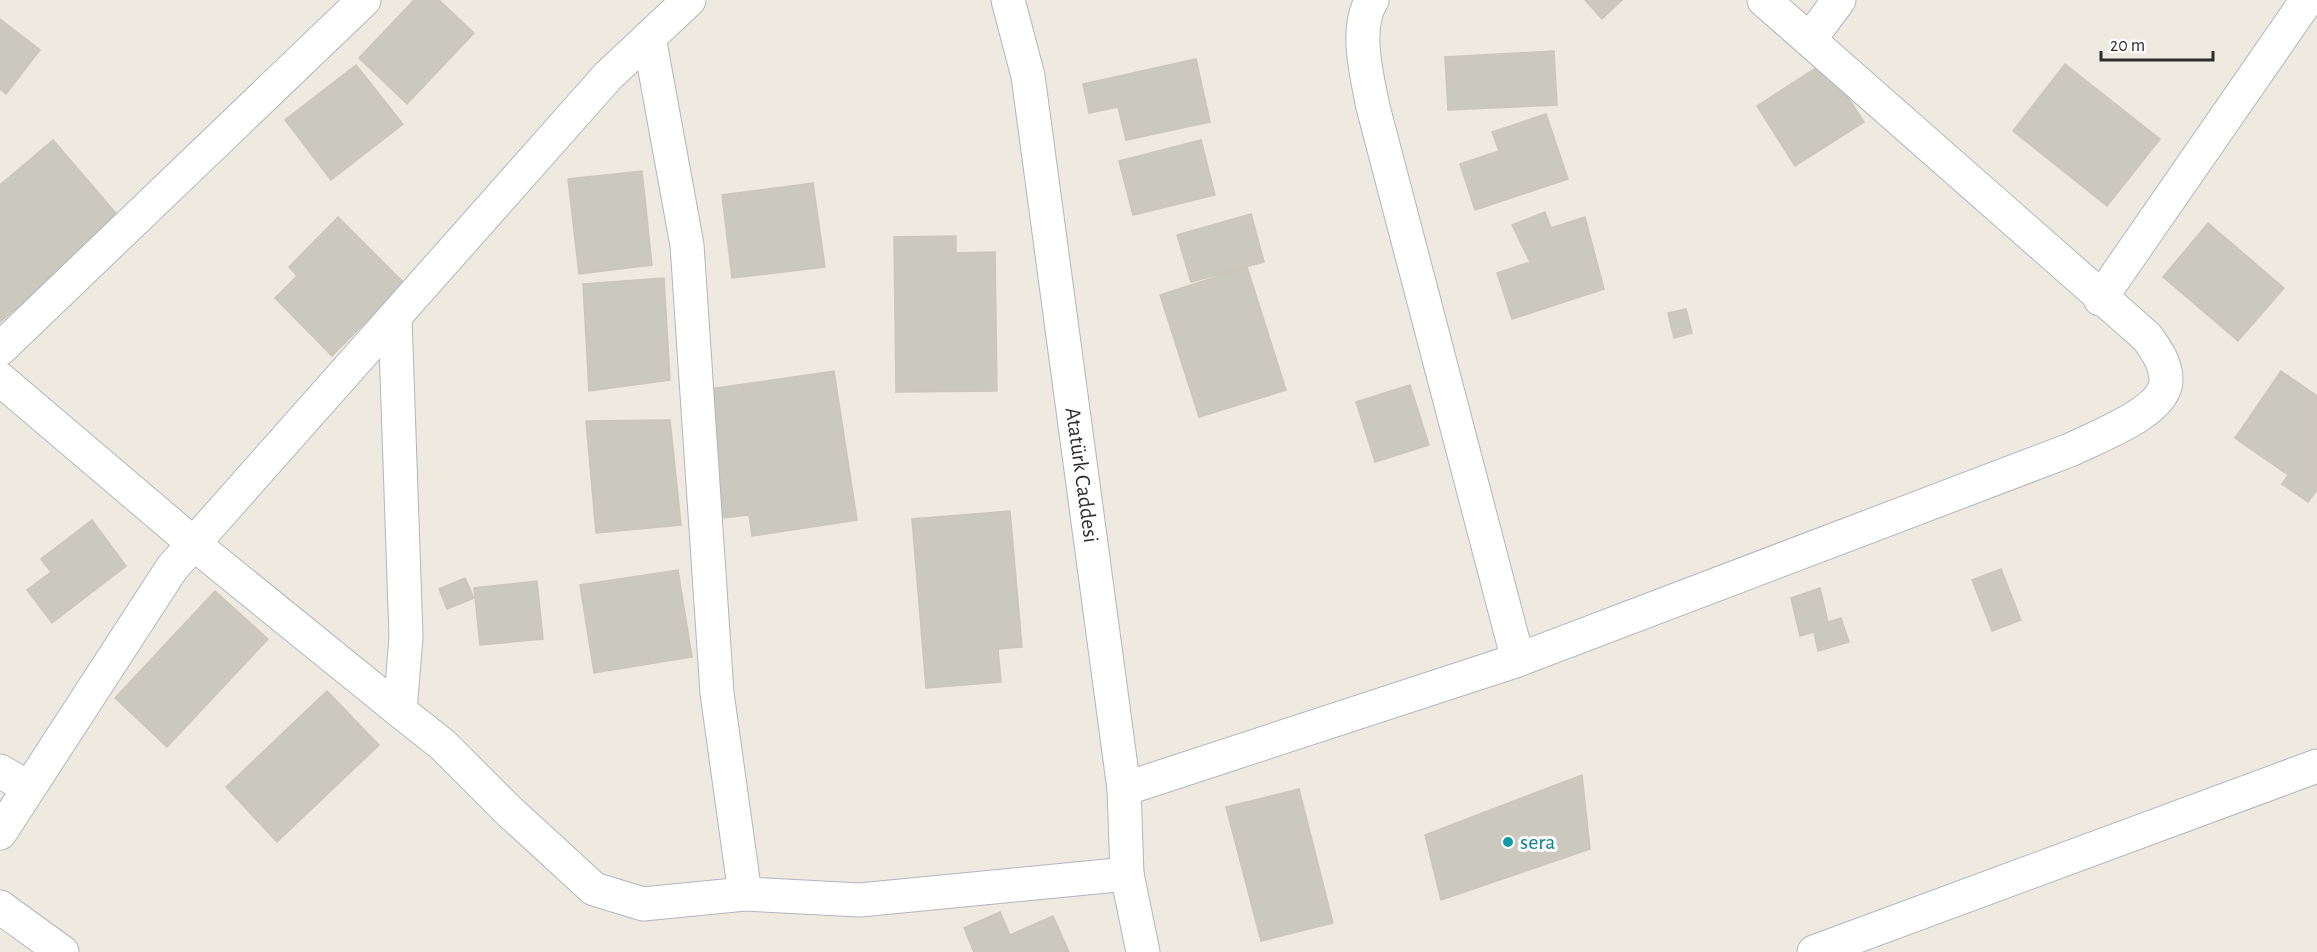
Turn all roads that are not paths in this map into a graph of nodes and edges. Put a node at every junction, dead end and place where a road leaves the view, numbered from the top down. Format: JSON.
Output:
{"nodes":[{"id":1,"x":364,"y":0,"type":"edge"},
{"id":2,"x":689,"y":0,"type":"edge"},
{"id":3,"x":1008,"y":0,"type":"edge"},
{"id":4,"x":1372,"y":0,"type":"edge"},
{"id":5,"x":1764,"y":0,"type":"edge"},
{"id":6,"x":1839,"y":0,"type":"edge"},
{"id":7,"x":2307,"y":0,"type":"edge"},
{"id":8,"x":649,"y":37,"type":"junction"},
{"id":9,"x":1810,"y":39,"type":"junction"},
{"id":10,"x":2100,"y":299,"type":"junction"},
{"id":11,"x":395,"y":317,"type":"junction"},
{"id":12,"x":0,"y":349,"type":"edge"},
{"id":13,"x":0,"y":379,"type":"edge"},
{"id":14,"x":194,"y":544,"type":"junction"},
{"id":15,"x":1518,"y":660,"type":"junction"},
{"id":16,"x":400,"y":711,"type":"junction"},
{"id":17,"x":2317,"y":766,"type":"edge"},
{"id":18,"x":0,"y":771,"type":"edge"},
{"id":19,"x":29,"y":788,"type":"junction"},
{"id":20,"x":1124,"y":789,"type":"junction"},
{"id":21,"x":0,"y":833,"type":"edge"},
{"id":22,"x":1127,"y":874,"type":"junction"},
{"id":23,"x":745,"y":894,"type":"junction"},
{"id":24,"x":0,"y":907,"type":"edge"},
{"id":25,"x":62,"y":952,"type":"edge"},
{"id":26,"x":1143,"y":952,"type":"edge"},
{"id":27,"x":1814,"y":952,"type":"edge"}],
"edges":[{"from":1,"to":12,"type":"street"},
{"from":2,"to":8,"type":"street"},
{"from":3,"to":20,"type":"street","name":"Atatürk Caddesi"},
{"from":4,"to":15,"type":"street"},
{"from":5,"to":9,"type":"street"},
{"from":6,"to":9,"type":"street"},
{"from":7,"to":10,"type":"street"},
{"from":8,"to":11,"type":"street"},
{"from":8,"to":23,"type":"street"},
{"from":9,"to":10,"type":"street"},
{"from":10,"to":15,"type":"street"},
{"from":11,"to":14,"type":"street"},
{"from":11,"to":16,"type":"street"},
{"from":13,"to":14,"type":"street"},
{"from":14,"to":16,"type":"street"},
{"from":14,"to":19,"type":"street"},
{"from":15,"to":20,"type":"street"},
{"from":16,"to":23,"type":"street"},
{"from":17,"to":27,"type":"street"},
{"from":18,"to":19,"type":"street"},
{"from":19,"to":21,"type":"street"},
{"from":20,"to":22,"type":"street","name":"Atatürk Caddesi"},
{"from":22,"to":23,"type":"street"},
{"from":22,"to":26,"type":"street","name":"Atatürk Caddesi"},
{"from":24,"to":25,"type":"street"}]}
